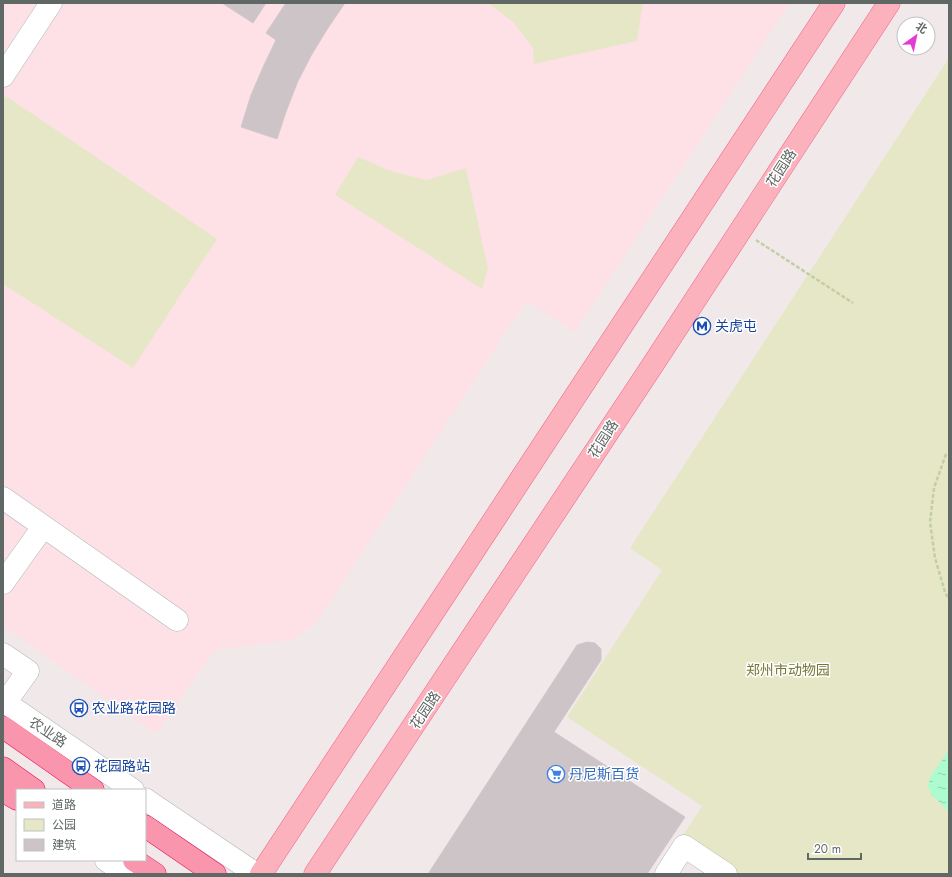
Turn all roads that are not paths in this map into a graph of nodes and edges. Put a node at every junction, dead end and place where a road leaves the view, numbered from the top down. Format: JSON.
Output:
{"nodes":[{"id":1,"x":51,"y":3,"type":"edge"},
{"id":2,"x":834,"y":3,"type":"edge"},
{"id":3,"x":889,"y":3,"type":"edge"},
{"id":4,"x":3,"y":76,"type":"edge"},
{"id":5,"x":3,"y":498,"type":"edge"},
{"id":6,"x":43,"y":526,"type":"junction"},
{"id":7,"x":3,"y":584,"type":"edge"},
{"id":8,"x":176,"y":620,"type":"dead end"},
{"id":9,"x":3,"y":654,"type":"edge"},
{"id":10,"x":4,"y":702,"type":"edge"},
{"id":11,"x":3,"y":727,"type":"edge"},
{"id":12,"x":3,"y":768,"type":"edge"},
{"id":13,"x":3,"y":789,"type":"edge"},
{"id":14,"x":33,"y":789,"type":"edge"},
{"id":15,"x":92,"y":789,"type":"edge"},
{"id":16,"x":131,"y":789,"type":"edge"},
{"id":17,"x":16,"y":797,"type":"edge"},
{"id":18,"x":146,"y":800,"type":"edge"},
{"id":19,"x":146,"y":827,"type":"edge"},
{"id":20,"x":107,"y":861,"type":"edge"},
{"id":21,"x":136,"y":861,"type":"edge"},
{"id":22,"x":126,"y":874,"type":"edge"},
{"id":23,"x":155,"y":874,"type":"edge"},
{"id":24,"x":215,"y":874,"type":"edge"},
{"id":25,"x":256,"y":874,"type":"edge"},
{"id":26,"x":261,"y":874,"type":"edge"},
{"id":27,"x":315,"y":874,"type":"edge"},
{"id":28,"x":666,"y":874,"type":"edge"},
{"id":29,"x":726,"y":874,"type":"edge"}],
"edges":[{"from":1,"to":4,"type":"street"},
{"from":2,"to":26,"type":"main road"},
{"from":3,"to":27,"type":"main road","name":"花园路"},
{"from":5,"to":6,"type":"street"},
{"from":6,"to":7,"type":"street"},
{"from":6,"to":8,"type":"street"},
{"from":9,"to":10,"type":"street"},
{"from":10,"to":16,"type":"street","name":"农业路"},
{"from":11,"to":15,"type":"highway"},
{"from":12,"to":14,"type":"highway"},
{"from":13,"to":17,"type":"highway"},
{"from":18,"to":25,"type":"street"},
{"from":19,"to":24,"type":"highway"},
{"from":20,"to":22,"type":"street"},
{"from":21,"to":23,"type":"highway"},
{"from":28,"to":29,"type":"street"}]}
